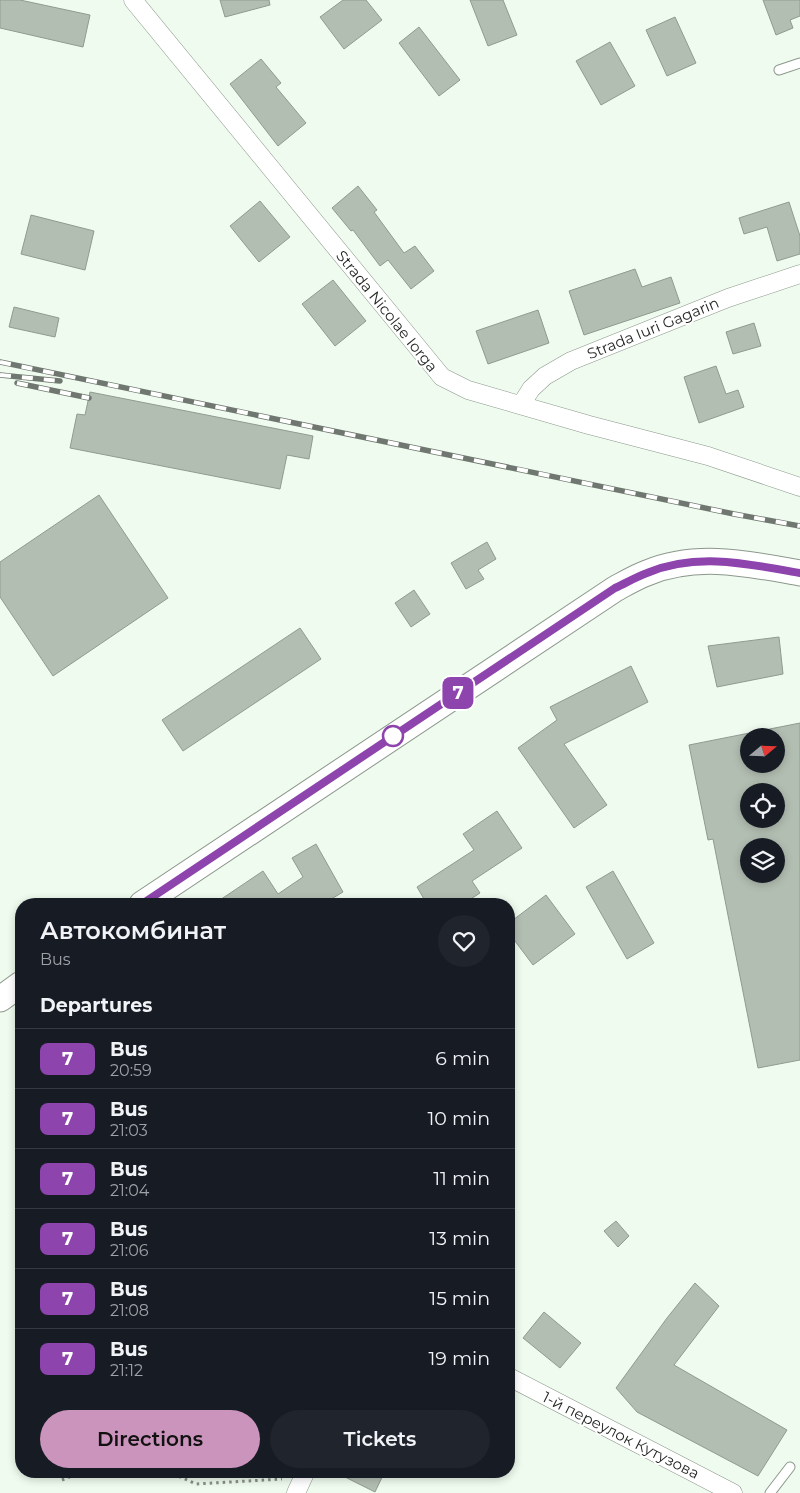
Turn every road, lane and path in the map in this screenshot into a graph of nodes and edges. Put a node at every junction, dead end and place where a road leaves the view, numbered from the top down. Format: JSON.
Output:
{"nodes":[{"id":1,"x":133,"y":0,"type":"edge"},
{"id":2,"x":800,"y":63,"type":"edge"},
{"id":3,"x":779,"y":70,"type":"dead end"},
{"id":4,"x":800,"y":274,"type":"edge"},
{"id":5,"x":521,"y":405,"type":"junction"},
{"id":6,"x":800,"y":487,"type":"edge"},
{"id":7,"x":800,"y":573,"type":"edge"},
{"id":8,"x":151,"y":898,"type":"edge"},
{"id":9,"x":15,"y":988,"type":"edge"},
{"id":10,"x":0,"y":999,"type":"edge"},
{"id":11,"x":515,"y":1380,"type":"edge"},
{"id":12,"x":790,"y":1467,"type":"dead end"},
{"id":13,"x":67,"y":1478,"type":"edge"},
{"id":14,"x":183,"y":1478,"type":"edge"},
{"id":15,"x":62,"y":1480,"type":"dead end"},
{"id":16,"x":302,"y":1480,"type":"edge"},
{"id":17,"x":733,"y":1493,"type":"edge"},
{"id":18,"x":770,"y":1493,"type":"edge"}],
"edges":[{"from":1,"to":5,"type":"street","name":"Strada Nicolae Iorga"},
{"from":2,"to":3,"type":"lane"},
{"from":4,"to":5,"type":"street","name":"Strada Iuri Gagarin"},
{"from":5,"to":6,"type":"street","name":"Strada Nicolae Iorga"},
{"from":7,"to":8,"type":"street"},
{"from":9,"to":10,"type":"street"},
{"from":11,"to":17,"type":"street","name":"1-й переулок Кутузова"},
{"from":12,"to":18,"type":"lane"},
{"from":13,"to":15,"type":"path"},
{"from":14,"to":16,"type":"path"}]}
